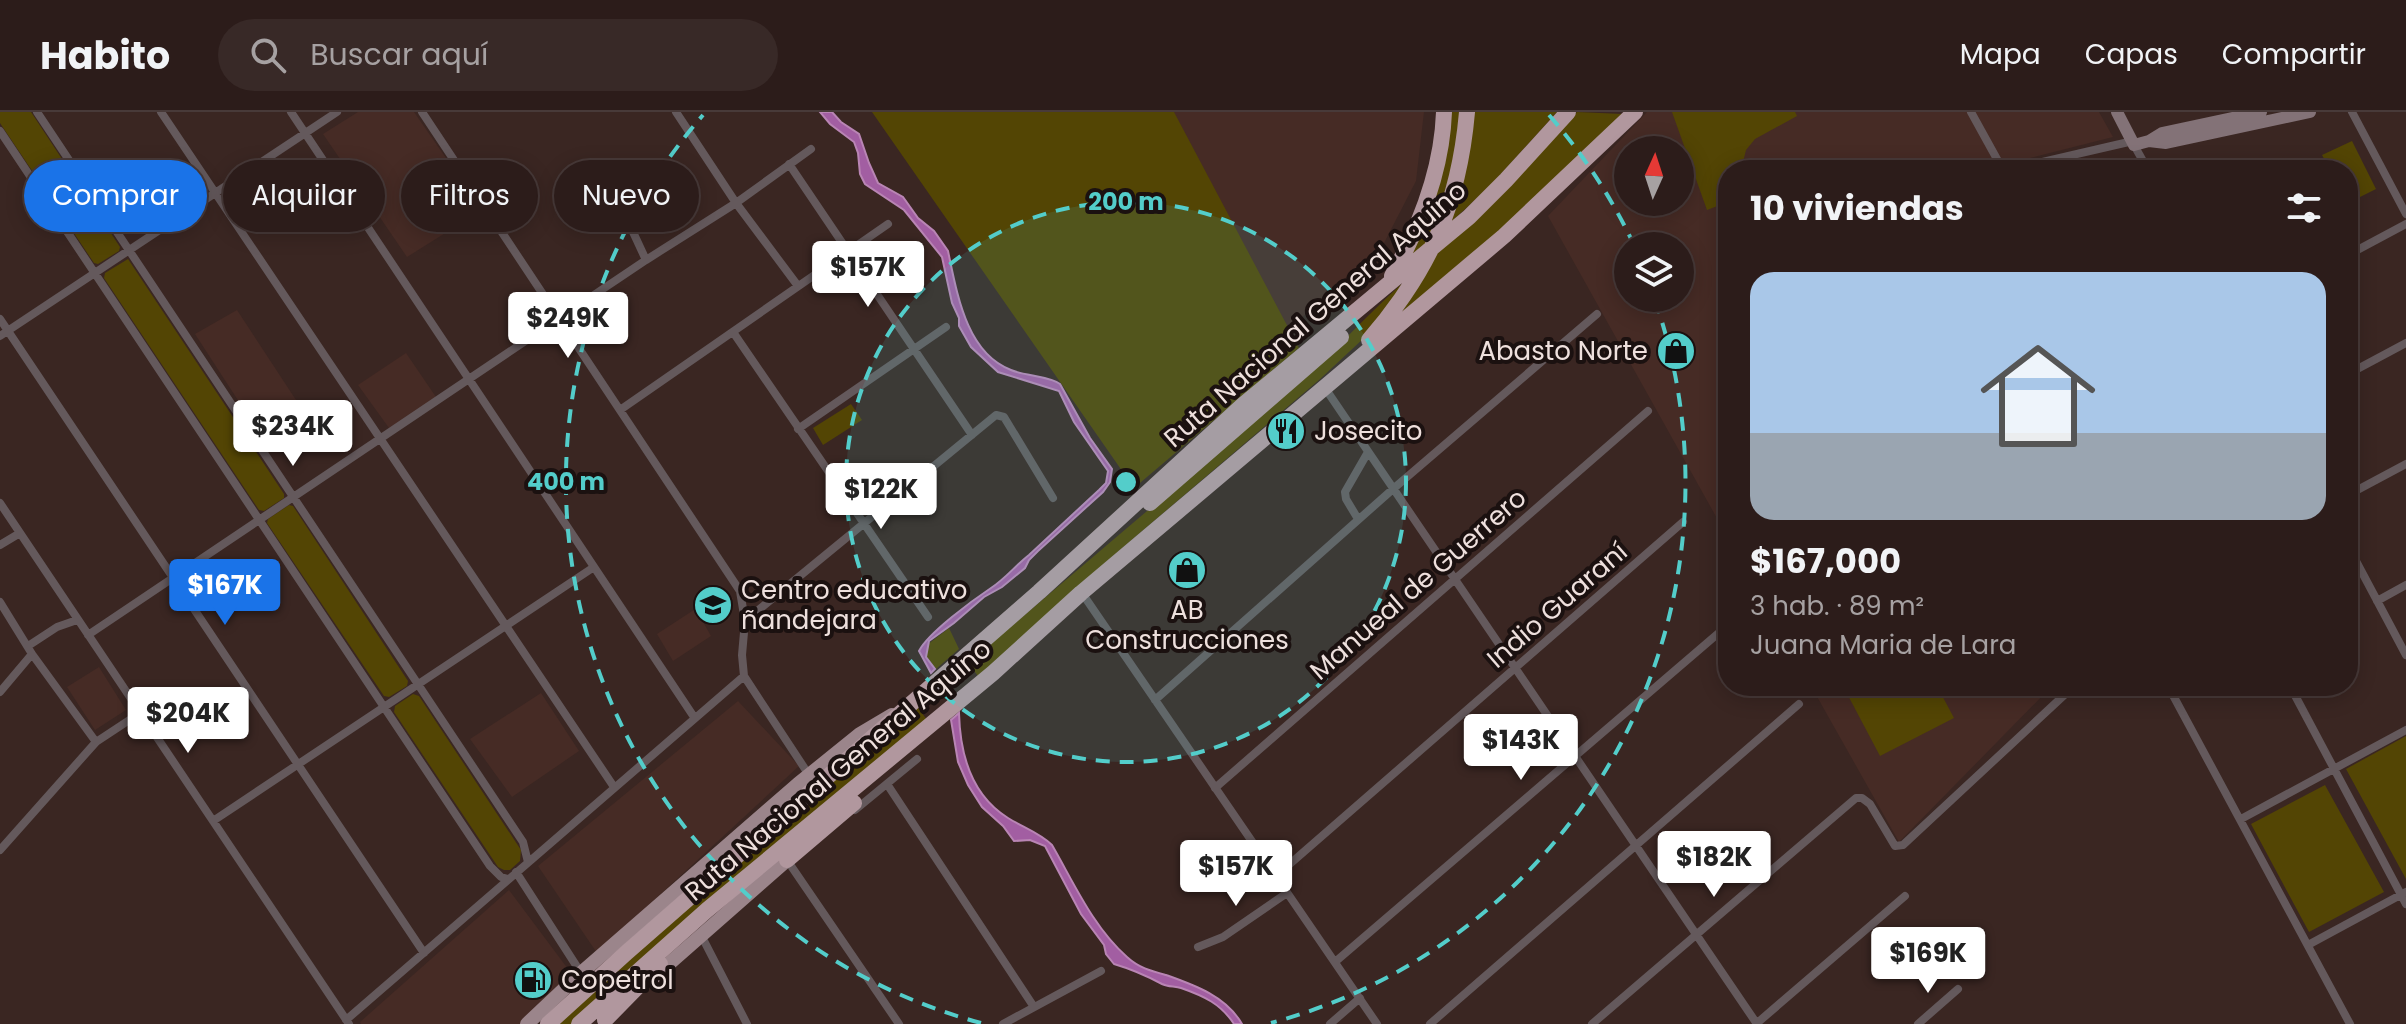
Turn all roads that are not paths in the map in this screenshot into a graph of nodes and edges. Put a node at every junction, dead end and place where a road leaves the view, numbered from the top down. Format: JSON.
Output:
{"nodes":[{"id":1,"x":37,"y":112,"type":"edge"},
{"id":2,"x":161,"y":112,"type":"edge"},
{"id":3,"x":291,"y":112,"type":"edge"},
{"id":4,"x":337,"y":112,"type":"edge"},
{"id":5,"x":422,"y":112,"type":"edge"},
{"id":6,"x":676,"y":112,"type":"edge"},
{"id":7,"x":1444,"y":112,"type":"edge"},
{"id":8,"x":1467,"y":112,"type":"edge"},
{"id":9,"x":1568,"y":112,"type":"edge"},
{"id":10,"x":1635,"y":112,"type":"edge"},
{"id":11,"x":1971,"y":112,"type":"edge"},
{"id":12,"x":2117,"y":112,"type":"edge"},
{"id":13,"x":2261,"y":112,"type":"edge"},
{"id":14,"x":2310,"y":112,"type":"edge"},
{"id":15,"x":2352,"y":112,"type":"edge"},
{"id":16,"x":0,"y":131,"type":"edge"},
{"id":17,"x":305,"y":133,"type":"junction"},
{"id":18,"x":2149,"y":141,"type":"junction"},
{"id":19,"x":2134,"y":143,"type":"junction"},
{"id":20,"x":811,"y":149,"type":"dead end"},
{"id":21,"x":2000,"y":160,"type":"edge"},
{"id":22,"x":2053,"y":160,"type":"edge"},
{"id":23,"x":2143,"y":160,"type":"edge"},
{"id":24,"x":789,"y":164,"type":"junction"},
{"id":25,"x":215,"y":193,"type":"junction"},
{"id":26,"x":736,"y":203,"type":"junction"},
{"id":27,"x":2406,"y":214,"type":"edge"},
{"id":28,"x":888,"y":224,"type":"dead end"},
{"id":29,"x":2406,"y":224,"type":"edge"},
{"id":30,"x":633,"y":232,"type":"edge"},
{"id":31,"x":2358,"y":250,"type":"edge"},
{"id":32,"x":129,"y":251,"type":"junction"},
{"id":33,"x":848,"y":252,"type":"junction"},
{"id":34,"x":646,"y":260,"type":"junction"},
{"id":35,"x":95,"y":273,"type":"junction"},
{"id":36,"x":798,"y":286,"type":"junction"},
{"id":37,"x":1597,"y":314,"type":"dead end"},
{"id":38,"x":559,"y":318,"type":"junction"},
{"id":39,"x":0,"y":319,"type":"edge"},
{"id":40,"x":946,"y":327,"type":"dead end"},
{"id":41,"x":733,"y":332,"type":"junction"},
{"id":42,"x":4,"y":334,"type":"edge"},
{"id":43,"x":2406,"y":343,"type":"edge"},
{"id":44,"x":914,"y":348,"type":"junction"},
{"id":45,"x":2358,"y":369,"type":"edge"},
{"id":46,"x":469,"y":379,"type":"junction"},
{"id":47,"x":1327,"y":385,"type":"junction"},
{"id":48,"x":620,"y":410,"type":"junction"},
{"id":49,"x":1648,"y":411,"type":"dead end"},
{"id":50,"x":798,"y":429,"type":"junction"},
{"id":51,"x":972,"y":435,"type":"junction"},
{"id":52,"x":379,"y":439,"type":"junction"},
{"id":53,"x":1368,"y":452,"type":"junction"},
{"id":54,"x":2406,"y":464,"type":"edge"},
{"id":55,"x":1393,"y":489,"type":"junction"},
{"id":56,"x":2358,"y":490,"type":"edge"},
{"id":57,"x":293,"y":497,"type":"junction"},
{"id":58,"x":1053,"y":498,"type":"dead end"},
{"id":59,"x":0,"y":503,"type":"edge"},
{"id":60,"x":1358,"y":519,"type":"junction"},
{"id":61,"x":259,"y":520,"type":"junction"},
{"id":62,"x":1683,"y":522,"type":"dead end"},
{"id":63,"x":864,"y":524,"type":"junction"},
{"id":64,"x":20,"y":533,"type":"junction"},
{"id":65,"x":0,"y":545,"type":"edge"},
{"id":66,"x":2358,"y":565,"type":"edge"},
{"id":67,"x":594,"y":567,"type":"junction"},
{"id":68,"x":173,"y":578,"type":"junction"},
{"id":69,"x":1454,"y":580,"type":"junction"},
{"id":70,"x":2406,"y":585,"type":"edge"},
{"id":71,"x":1039,"y":592,"type":"junction"},
{"id":72,"x":1081,"y":593,"type":"junction"},
{"id":73,"x":2377,"y":601,"type":"junction"},
{"id":74,"x":0,"y":602,"type":"edge"},
{"id":75,"x":928,"y":617,"type":"dead end"},
{"id":76,"x":77,"y":620,"type":"junction"},
{"id":77,"x":745,"y":621,"type":"junction"},
{"id":78,"x":505,"y":626,"type":"junction"},
{"id":79,"x":1718,"y":634,"type":"edge"},
{"id":80,"x":88,"y":635,"type":"junction"},
{"id":81,"x":30,"y":650,"type":"junction"},
{"id":82,"x":2406,"y":655,"type":"edge"},
{"id":83,"x":1515,"y":668,"type":"junction"},
{"id":84,"x":744,"y":676,"type":"junction"},
{"id":85,"x":418,"y":684,"type":"junction"},
{"id":86,"x":0,"y":692,"type":"edge"},
{"id":87,"x":2063,"y":696,"type":"edge"},
{"id":88,"x":2173,"y":696,"type":"edge"},
{"id":89,"x":2295,"y":696,"type":"edge"},
{"id":90,"x":1155,"y":700,"type":"junction"},
{"id":91,"x":1799,"y":704,"type":"dead end"},
{"id":92,"x":384,"y":707,"type":"junction"},
{"id":93,"x":904,"y":710,"type":"junction"},
{"id":94,"x":140,"y":713,"type":"junction"},
{"id":95,"x":694,"y":717,"type":"junction"},
{"id":96,"x":2406,"y":730,"type":"edge"},
{"id":97,"x":96,"y":742,"type":"junction"},
{"id":98,"x":1575,"y":757,"type":"junction"},
{"id":99,"x":890,"y":758,"type":"junction"},
{"id":100,"x":917,"y":759,"type":"dead end"},
{"id":101,"x":298,"y":764,"type":"junction"},
{"id":102,"x":2334,"y":769,"type":"junction"},
{"id":103,"x":831,"y":773,"type":"junction"},
{"id":104,"x":809,"y":775,"type":"junction"},
{"id":105,"x":887,"y":784,"type":"junction"},
{"id":106,"x":614,"y":787,"type":"junction"},
{"id":107,"x":1215,"y":788,"type":"junction"},
{"id":108,"x":2241,"y":819,"type":"junction"},
{"id":109,"x":213,"y":821,"type":"junction"},
{"id":110,"x":1636,"y":846,"type":"junction"},
{"id":111,"x":0,"y":850,"type":"edge"},
{"id":112,"x":528,"y":862,"type":"junction"},
{"id":113,"x":789,"y":862,"type":"junction"},
{"id":114,"x":516,"y":872,"type":"junction"},
{"id":115,"x":697,"y":872,"type":"junction"},
{"id":116,"x":1276,"y":876,"type":"junction"},
{"id":117,"x":508,"y":879,"type":"junction"},
{"id":118,"x":1287,"y":893,"type":"junction"},
{"id":119,"x":2404,"y":893,"type":"edge"},
{"id":120,"x":1905,"y":896,"type":"dead end"},
{"id":121,"x":2406,"y":904,"type":"edge"},
{"id":122,"x":707,"y":910,"type":"junction"},
{"id":123,"x":701,"y":935,"type":"junction"},
{"id":124,"x":1697,"y":935,"type":"junction"},
{"id":125,"x":2308,"y":945,"type":"junction"},
{"id":126,"x":1198,"y":947,"type":"dead end"},
{"id":127,"x":424,"y":953,"type":"junction"},
{"id":128,"x":1335,"y":962,"type":"junction"},
{"id":129,"x":1101,"y":971,"type":"dead end"},
{"id":130,"x":581,"y":973,"type":"junction"},
{"id":131,"x":1958,"y":989,"type":"dead end"},
{"id":132,"x":1360,"y":998,"type":"junction"},
{"id":133,"x":1034,"y":1007,"type":"junction"},
{"id":134,"x":1022,"y":1014,"type":"junction"},
{"id":135,"x":348,"y":1022,"type":"edge"},
{"id":136,"x":602,"y":1022,"type":"edge"},
{"id":137,"x":527,"y":1024,"type":"edge"},
{"id":138,"x":548,"y":1024,"type":"edge"},
{"id":139,"x":579,"y":1024,"type":"edge"},
{"id":140,"x":747,"y":1024,"type":"edge"},
{"id":141,"x":899,"y":1024,"type":"edge"},
{"id":142,"x":1003,"y":1024,"type":"edge"},
{"id":143,"x":1027,"y":1024,"type":"edge"},
{"id":144,"x":1330,"y":1024,"type":"edge"},
{"id":145,"x":1377,"y":1024,"type":"edge"},
{"id":146,"x":1430,"y":1024,"type":"edge"},
{"id":147,"x":1592,"y":1024,"type":"edge"},
{"id":148,"x":1756,"y":1024,"type":"edge"},
{"id":149,"x":1918,"y":1024,"type":"edge"},
{"id":150,"x":2350,"y":1024,"type":"edge"}],
"edges":[{"from":1,"to":32,"type":"street"},
{"from":2,"to":25,"type":"street"},
{"from":3,"to":17,"type":"street"},
{"from":4,"to":17,"type":"street"},
{"from":5,"to":38,"type":"street"},
{"from":6,"to":26,"type":"street"},
{"from":7,"to":71,"type":"highway"},
{"from":8,"to":47,"type":"highway"},
{"from":9,"to":71,"type":"highway","name":"Ruta Nacional General Aquino"},
{"from":10,"to":47,"type":"highway","name":"Ruta Nacional General Aquino"},
{"from":11,"to":21,"type":"street"},
{"from":12,"to":19,"type":"street"},
{"from":13,"to":18,"type":"street"},
{"from":14,"to":18,"type":"street"},
{"from":15,"to":27,"type":"street"},
{"from":16,"to":35,"type":"street"},
{"from":17,"to":25,"type":"street"},
{"from":17,"to":46,"type":"street"},
{"from":18,"to":19,"type":"street"},
{"from":19,"to":22,"type":"street"},
{"from":19,"to":23,"type":"street"},
{"from":20,"to":24,"type":"street"},
{"from":24,"to":26,"type":"street"},
{"from":24,"to":33,"type":"street"},
{"from":25,"to":32,"type":"street"},
{"from":25,"to":52,"type":"street"},
{"from":26,"to":34,"type":"street"},
{"from":26,"to":36,"type":"street"},
{"from":28,"to":33,"type":"street"},
{"from":29,"to":31,"type":"street"},
{"from":30,"to":34,"type":"street"},
{"from":32,"to":35,"type":"street"},
{"from":32,"to":57,"type":"street"},
{"from":33,"to":36,"type":"street"},
{"from":33,"to":44,"type":"street"},
{"from":34,"to":38,"type":"street"},
{"from":35,"to":42,"type":"street"},
{"from":35,"to":61,"type":"street"},
{"from":36,"to":41,"type":"street"},
{"from":37,"to":55,"type":"street"},
{"from":38,"to":46,"type":"street"},
{"from":38,"to":48,"type":"street"},
{"from":39,"to":42,"type":"street"},
{"from":40,"to":44,"type":"street"},
{"from":41,"to":48,"type":"street"},
{"from":41,"to":50,"type":"street"},
{"from":42,"to":68,"type":"street"},
{"from":43,"to":45,"type":"street"},
{"from":44,"to":50,"type":"street"},
{"from":44,"to":51,"type":"street"},
{"from":46,"to":52,"type":"street"},
{"from":46,"to":67,"type":"street"},
{"from":47,"to":53,"type":"street"},
{"from":47,"to":72,"type":"highway","name":"Ruta Nacional General Aquino"},
{"from":48,"to":77,"type":"street"},
{"from":49,"to":69,"type":"street","name":"Manueal de Guerrero"},
{"from":50,"to":63,"type":"street"},
{"from":51,"to":58,"type":"street"},
{"from":51,"to":63,"type":"street"},
{"from":52,"to":57,"type":"street"},
{"from":52,"to":78,"type":"street"},
{"from":53,"to":55,"type":"street"},
{"from":53,"to":60,"type":"street"},
{"from":54,"to":56,"type":"street"},
{"from":55,"to":60,"type":"street"},
{"from":55,"to":69,"type":"street"},
{"from":57,"to":61,"type":"street"},
{"from":57,"to":85,"type":"street"},
{"from":59,"to":64,"type":"street"},
{"from":60,"to":90,"type":"street"},
{"from":61,"to":68,"type":"street"},
{"from":61,"to":92,"type":"street"},
{"from":62,"to":83,"type":"street","name":"Indio Guaraní"},
{"from":63,"to":75,"type":"street"},
{"from":63,"to":77,"type":"street"},
{"from":64,"to":65,"type":"street"},
{"from":64,"to":76,"type":"street"},
{"from":66,"to":73,"type":"street"},
{"from":67,"to":78,"type":"street"},
{"from":67,"to":95,"type":"street"},
{"from":68,"to":80,"type":"street"},
{"from":68,"to":101,"type":"street"},
{"from":69,"to":83,"type":"street"},
{"from":69,"to":107,"type":"street","name":"Manueal de Guerrero"},
{"from":70,"to":73,"type":"street"},
{"from":71,"to":93,"type":"highway","name":"Ruta Nacional General Aquino"},
{"from":72,"to":90,"type":"street"},
{"from":72,"to":99,"type":"highway","name":"Ruta Nacional General Aquino"},
{"from":73,"to":82,"type":"street"},
{"from":74,"to":81,"type":"street"},
{"from":76,"to":80,"type":"street"},
{"from":76,"to":81,"type":"street"},
{"from":77,"to":84,"type":"street"},
{"from":78,"to":85,"type":"street"},
{"from":78,"to":106,"type":"street"},
{"from":79,"to":98,"type":"street"},
{"from":80,"to":94,"type":"street"},
{"from":81,"to":86,"type":"street"},
{"from":81,"to":97,"type":"street"},
{"from":83,"to":98,"type":"street"},
{"from":83,"to":116,"type":"street","name":"Indio Guaraní"},
{"from":84,"to":95,"type":"street"},
{"from":84,"to":104,"type":"street"},
{"from":85,"to":92,"type":"street"},
{"from":85,"to":112,"type":"street"},
{"from":87,"to":124,"type":"street"},
{"from":88,"to":108,"type":"street"},
{"from":89,"to":102,"type":"street"},
{"from":90,"to":107,"type":"street"},
{"from":91,"to":110,"type":"street"},
{"from":92,"to":101,"type":"street"},
{"from":92,"to":117,"type":"street"},
{"from":93,"to":103,"type":"highway","name":"Ruta Nacional General Aquino"},
{"from":93,"to":104,"type":"main road"},
{"from":94,"to":97,"type":"street"},
{"from":94,"to":109,"type":"street"},
{"from":95,"to":106,"type":"street"},
{"from":96,"to":102,"type":"street"},
{"from":97,"to":111,"type":"street"},
{"from":98,"to":110,"type":"street"},
{"from":98,"to":128,"type":"street"},
{"from":99,"to":113,"type":"highway"},
{"from":99,"to":122,"type":"highway","name":"Ruta Nacional General Aquino"},
{"from":100,"to":105,"type":"street"},
{"from":101,"to":109,"type":"street"},
{"from":101,"to":127,"type":"street"},
{"from":102,"to":108,"type":"street"},
{"from":102,"to":119,"type":"street"},
{"from":103,"to":115,"type":"main road"},
{"from":103,"to":138,"type":"highway","name":"Ruta Nacional General Aquino"},
{"from":104,"to":115,"type":"main road"},
{"from":105,"to":113,"type":"street"},
{"from":105,"to":133,"type":"street"},
{"from":106,"to":112,"type":"street"},
{"from":107,"to":116,"type":"street"},
{"from":108,"to":125,"type":"street"},
{"from":109,"to":135,"type":"street"},
{"from":110,"to":124,"type":"street"},
{"from":110,"to":146,"type":"street"},
{"from":112,"to":114,"type":"street"},
{"from":113,"to":123,"type":"main road"},
{"from":113,"to":141,"type":"street"},
{"from":114,"to":117,"type":"street"},
{"from":114,"to":130,"type":"street"},
{"from":115,"to":130,"type":"main road"},
{"from":116,"to":118,"type":"street"},
{"from":117,"to":127,"type":"street"},
{"from":118,"to":126,"type":"street"},
{"from":118,"to":128,"type":"street"},
{"from":119,"to":121,"type":"street"},
{"from":119,"to":125,"type":"street"},
{"from":120,"to":148,"type":"street"},
{"from":122,"to":136,"type":"highway"},
{"from":122,"to":139,"type":"highway","name":"Ruta Nacional General Aquino"},
{"from":123,"to":136,"type":"main road"},
{"from":123,"to":140,"type":"street"},
{"from":124,"to":147,"type":"street"},
{"from":124,"to":148,"type":"street"},
{"from":125,"to":150,"type":"street"},
{"from":127,"to":135,"type":"street"},
{"from":128,"to":132,"type":"street"},
{"from":129,"to":133,"type":"street"},
{"from":130,"to":137,"type":"main road"},
{"from":131,"to":149,"type":"street"},
{"from":132,"to":144,"type":"street"},
{"from":132,"to":145,"type":"street"},
{"from":133,"to":134,"type":"street"},
{"from":134,"to":142,"type":"street"},
{"from":134,"to":143,"type":"street"}]}
